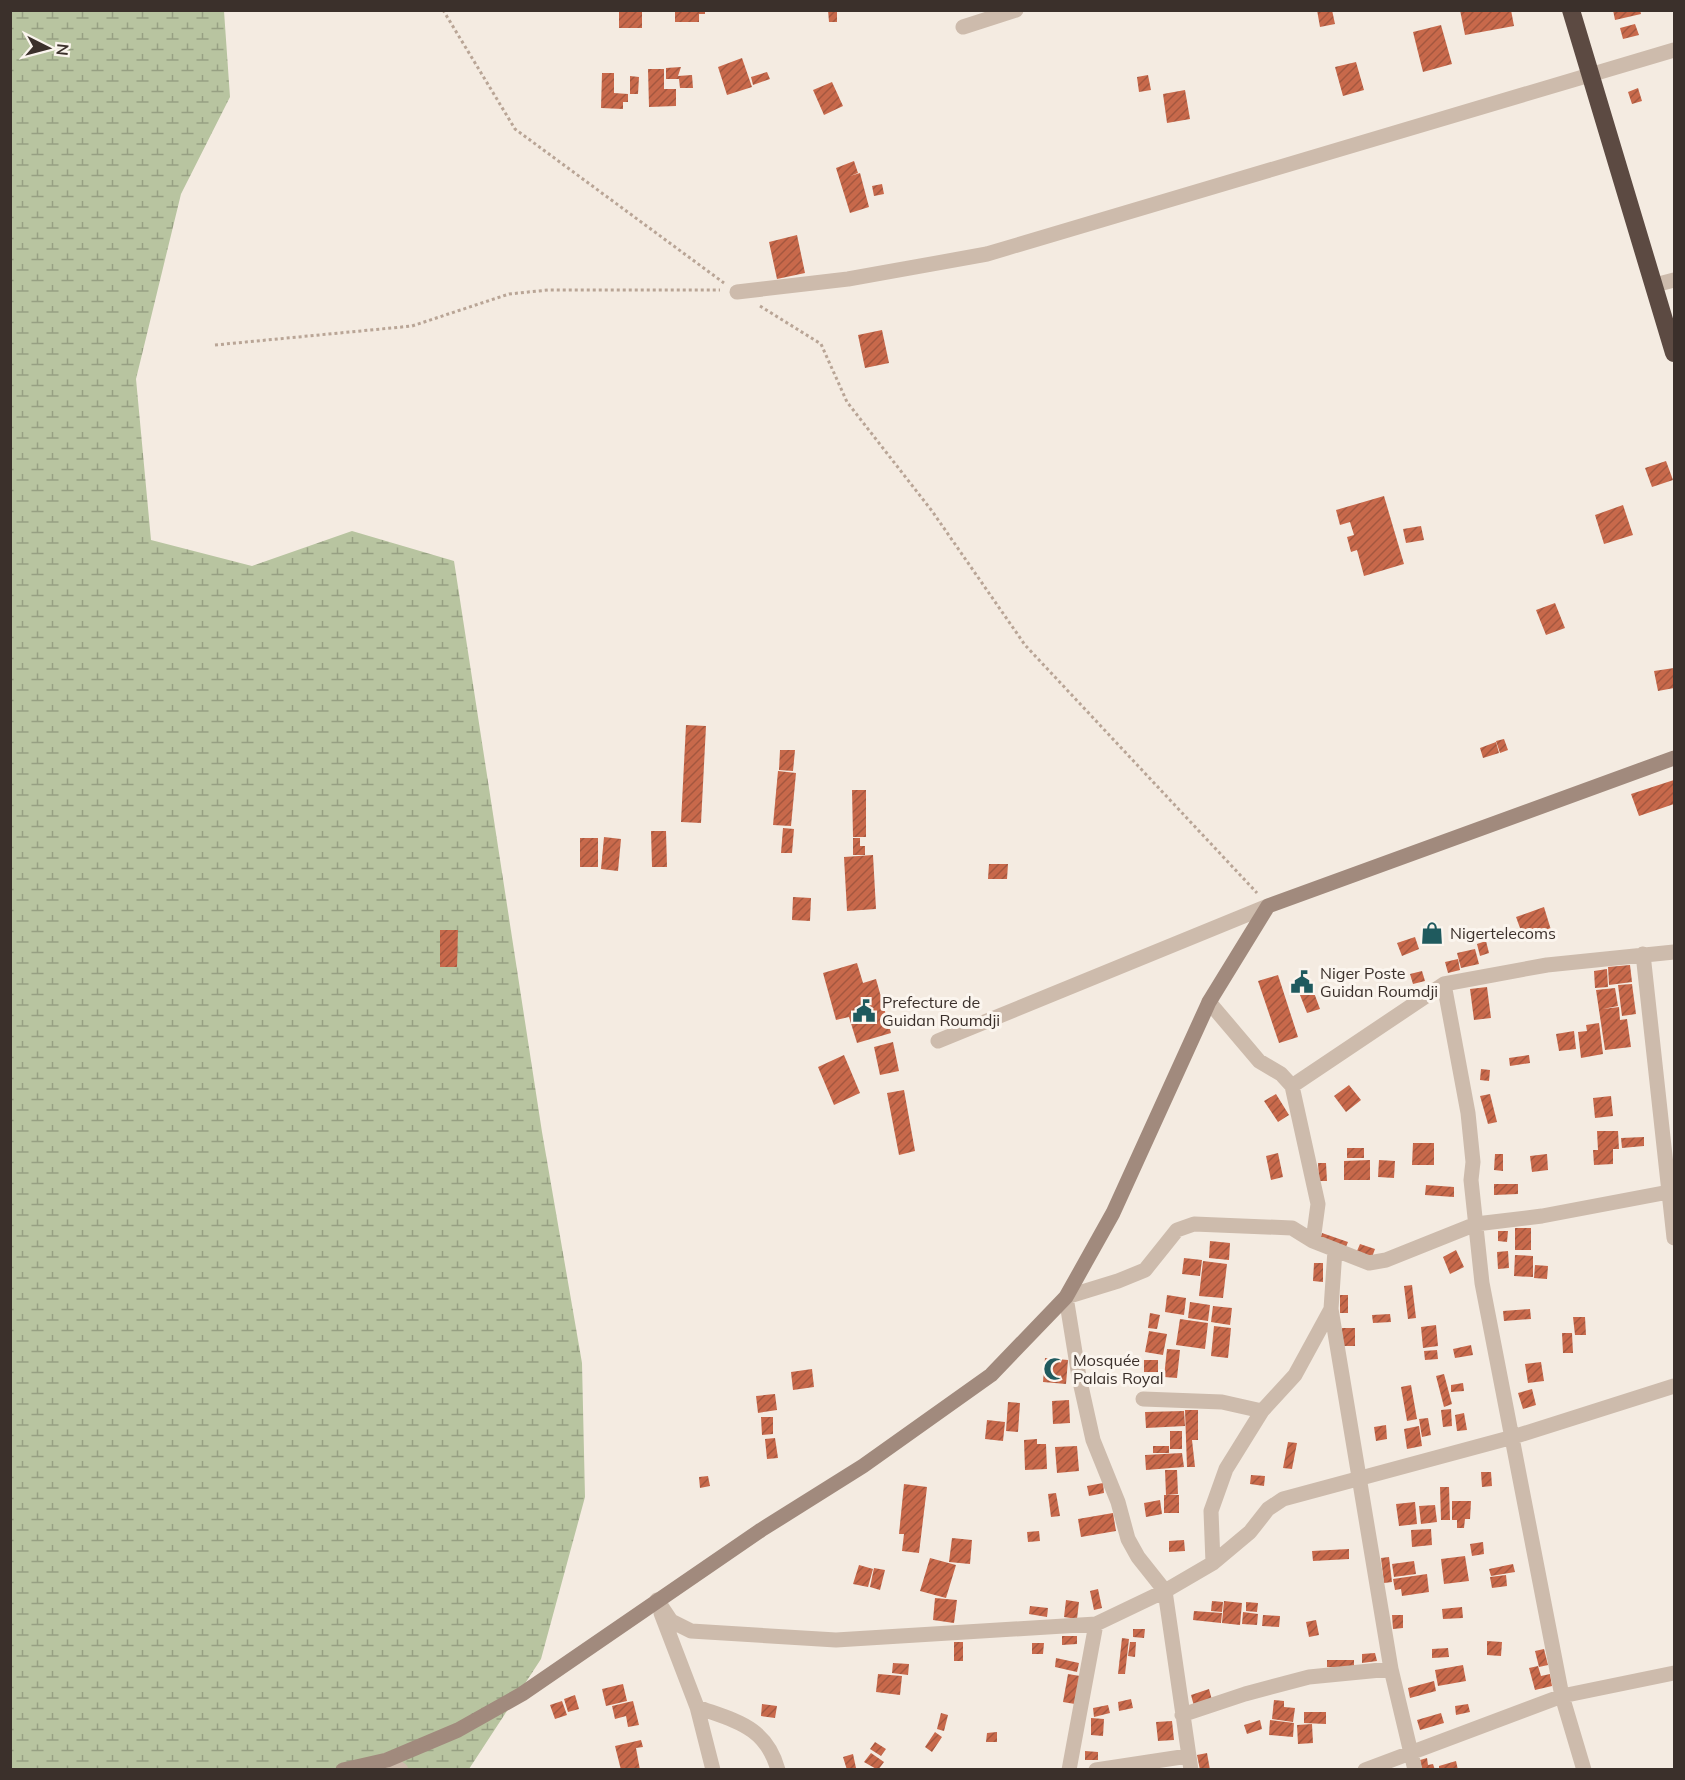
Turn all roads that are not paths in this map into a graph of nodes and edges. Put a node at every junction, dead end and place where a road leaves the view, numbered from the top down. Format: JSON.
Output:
{"nodes":[{"id":1,"x":1016,"y":10,"type":"edge"},
{"id":2,"x":1571,"y":10,"type":"edge"},
{"id":3,"x":963,"y":27,"type":"dead end"},
{"id":4,"x":1674,"y":50,"type":"edge"},
{"id":5,"x":1591,"y":74,"type":"junction"},
{"id":6,"x":1674,"y":280,"type":"edge"},
{"id":7,"x":1655,"y":285,"type":"junction"},
{"id":8,"x":737,"y":292,"type":"road end"},
{"id":9,"x":1674,"y":353,"type":"edge"},
{"id":10,"x":1674,"y":758,"type":"edge"},
{"id":11,"x":1268,"y":906,"type":"junction"},
{"id":12,"x":1674,"y":952,"type":"edge"},
{"id":13,"x":1643,"y":954,"type":"junction"},
{"id":14,"x":1444,"y":984,"type":"junction"},
{"id":15,"x":1209,"y":1002,"type":"junction"},
{"id":16,"x":938,"y":1041,"type":"dead end"},
{"id":17,"x":1292,"y":1086,"type":"junction"},
{"id":18,"x":1672,"y":1191,"type":"edge"},
{"id":19,"x":1476,"y":1224,"type":"junction"},
{"id":20,"x":1674,"y":1238,"type":"edge"},
{"id":21,"x":1313,"y":1241,"type":"junction"},
{"id":22,"x":1335,"y":1250,"type":"junction"},
{"id":23,"x":1066,"y":1297,"type":"junction"},
{"id":24,"x":1331,"y":1309,"type":"junction"},
{"id":25,"x":1674,"y":1386,"type":"edge"},
{"id":26,"x":1143,"y":1399,"type":"dead end"},
{"id":27,"x":1262,"y":1410,"type":"junction"},
{"id":28,"x":1513,"y":1437,"type":"junction"},
{"id":29,"x":1358,"y":1480,"type":"junction"},
{"id":30,"x":1213,"y":1563,"type":"junction"},
{"id":31,"x":1165,"y":1591,"type":"junction"},
{"id":32,"x":657,"y":1600,"type":"junction"},
{"id":33,"x":1096,"y":1624,"type":"junction"},
{"id":34,"x":1391,"y":1669,"type":"junction"},
{"id":35,"x":1674,"y":1673,"type":"edge"},
{"id":36,"x":1562,"y":1696,"type":"junction"},
{"id":37,"x":697,"y":1707,"type":"junction"},
{"id":38,"x":1182,"y":1715,"type":"junction"},
{"id":39,"x":1409,"y":1751,"type":"junction"},
{"id":40,"x":387,"y":1760,"type":"junction"},
{"id":41,"x":1190,"y":1763,"type":"edge"},
{"id":42,"x":343,"y":1770,"type":"edge"},
{"id":43,"x":400,"y":1770,"type":"edge"},
{"id":44,"x":713,"y":1770,"type":"edge"},
{"id":45,"x":778,"y":1770,"type":"edge"},
{"id":46,"x":1070,"y":1770,"type":"edge"},
{"id":47,"x":1096,"y":1770,"type":"edge"},
{"id":48,"x":1365,"y":1770,"type":"edge"},
{"id":49,"x":1415,"y":1770,"type":"edge"},
{"id":50,"x":1584,"y":1770,"type":"edge"}],
"edges":[{"from":1,"to":3,"type":"street"},
{"from":2,"to":5,"type":"highway"},
{"from":4,"to":5,"type":"street"},
{"from":5,"to":7,"type":"highway"},
{"from":5,"to":8,"type":"street"},
{"from":6,"to":7,"type":"street"},
{"from":7,"to":9,"type":"highway"},
{"from":10,"to":11,"type":"street"},
{"from":11,"to":15,"type":"street"},
{"from":11,"to":16,"type":"street"},
{"from":12,"to":13,"type":"street"},
{"from":13,"to":14,"type":"street"},
{"from":13,"to":18,"type":"street"},
{"from":14,"to":17,"type":"street"},
{"from":14,"to":19,"type":"street"},
{"from":15,"to":17,"type":"street"},
{"from":15,"to":23,"type":"street"},
{"from":17,"to":21,"type":"street"},
{"from":18,"to":19,"type":"street"},
{"from":18,"to":20,"type":"street"},
{"from":19,"to":22,"type":"street"},
{"from":19,"to":28,"type":"street"},
{"from":21,"to":22,"type":"street"},
{"from":21,"to":23,"type":"street"},
{"from":22,"to":24,"type":"street"},
{"from":23,"to":31,"type":"street"},
{"from":23,"to":32,"type":"street"},
{"from":24,"to":27,"type":"street"},
{"from":24,"to":29,"type":"street"},
{"from":25,"to":28,"type":"street"},
{"from":26,"to":27,"type":"street"},
{"from":27,"to":30,"type":"street"},
{"from":28,"to":29,"type":"street"},
{"from":28,"to":36,"type":"street"},
{"from":29,"to":30,"type":"street"},
{"from":29,"to":34,"type":"street"},
{"from":30,"to":31,"type":"street"},
{"from":31,"to":33,"type":"street"},
{"from":31,"to":38,"type":"street"},
{"from":32,"to":33,"type":"street"},
{"from":32,"to":37,"type":"street"},
{"from":32,"to":40,"type":"street"},
{"from":33,"to":46,"type":"street"},
{"from":34,"to":38,"type":"street"},
{"from":34,"to":39,"type":"street"},
{"from":35,"to":36,"type":"street"},
{"from":36,"to":39,"type":"street"},
{"from":36,"to":50,"type":"street"},
{"from":37,"to":44,"type":"street"},
{"from":37,"to":45,"type":"street"},
{"from":38,"to":41,"type":"street"},
{"from":39,"to":48,"type":"street"},
{"from":39,"to":49,"type":"street"},
{"from":40,"to":42,"type":"street"},
{"from":40,"to":43,"type":"street"},
{"from":41,"to":47,"type":"street"}]}
